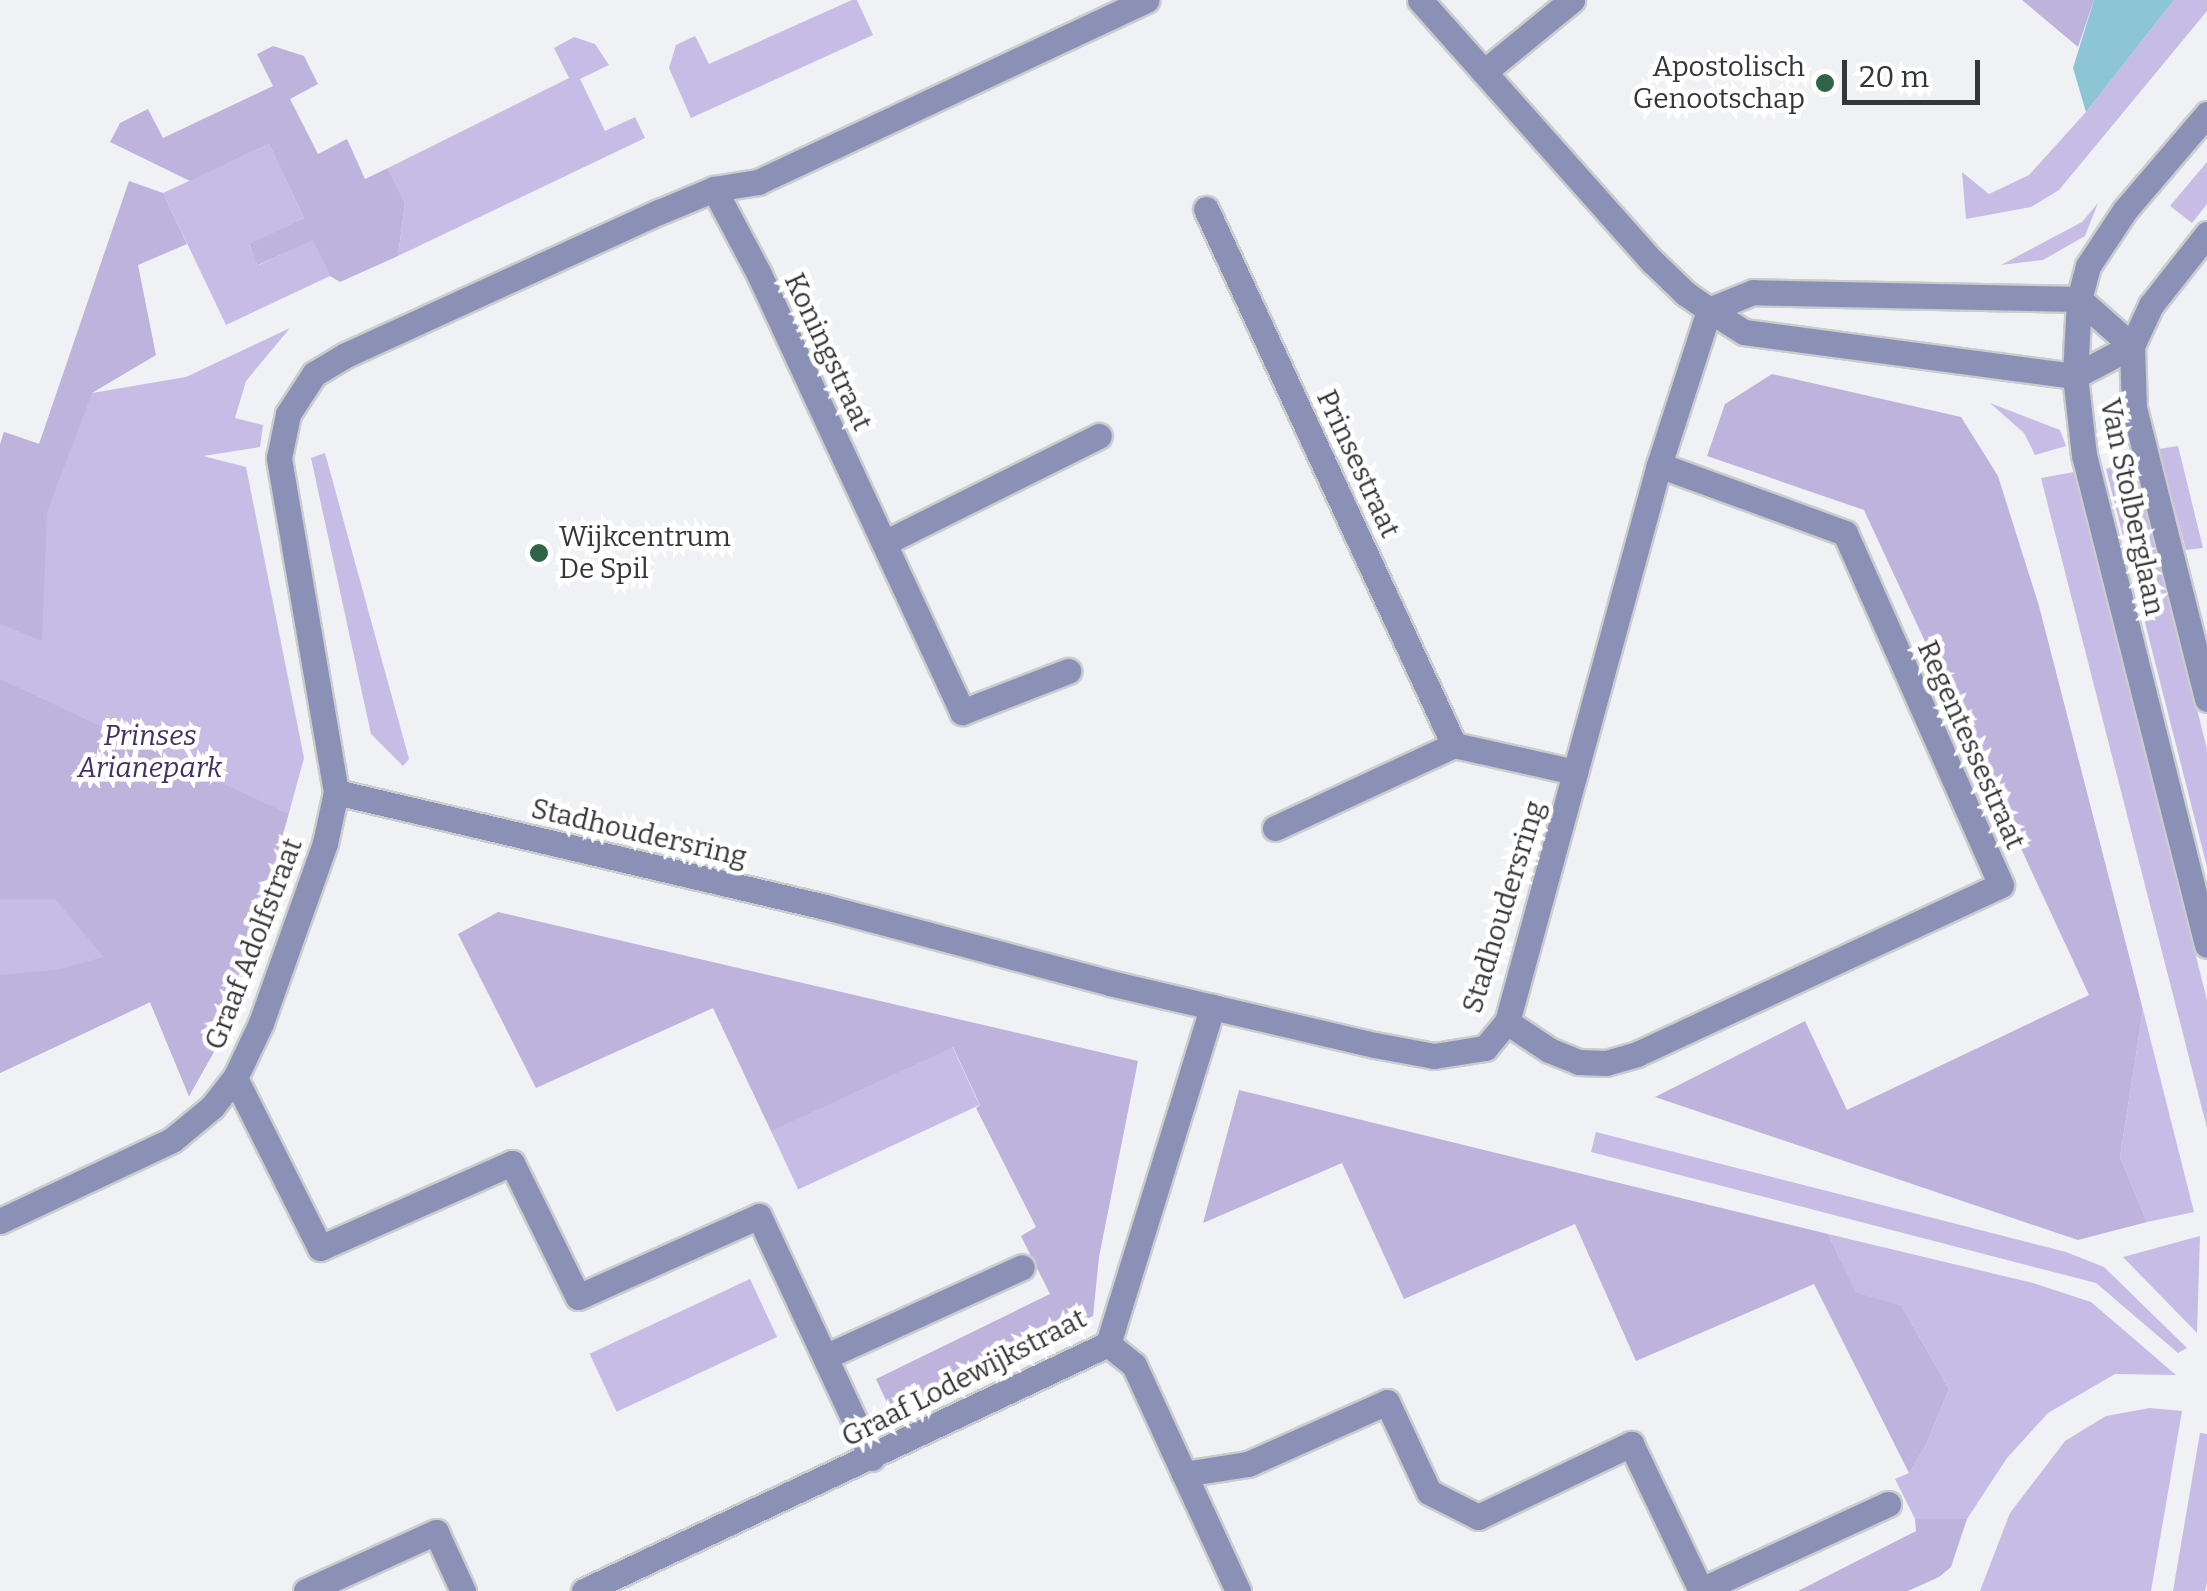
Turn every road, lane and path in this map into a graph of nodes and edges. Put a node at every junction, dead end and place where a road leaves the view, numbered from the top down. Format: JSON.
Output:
{"nodes":[{"id":1,"x":1147,"y":0,"type":"edge"},
{"id":2,"x":1420,"y":0,"type":"edge"},
{"id":3,"x":1572,"y":0,"type":"edge"},
{"id":4,"x":1484,"y":72,"type":"junction"},
{"id":5,"x":2207,"y":114,"type":"edge"},
{"id":6,"x":714,"y":189,"type":"junction"},
{"id":7,"x":1206,"y":208,"type":"dead end"},
{"id":8,"x":2207,"y":234,"type":"edge"},
{"id":9,"x":2080,"y":299,"type":"junction"},
{"id":10,"x":1708,"y":310,"type":"junction"},
{"id":11,"x":2132,"y":346,"type":"junction"},
{"id":12,"x":2074,"y":376,"type":"junction"},
{"id":13,"x":1099,"y":436,"type":"dead end"},
{"id":14,"x":1659,"y":465,"type":"junction"},
{"id":15,"x":884,"y":543,"type":"junction"},
{"id":16,"x":1068,"y":670,"type":"dead end"},
{"id":17,"x":2207,"y":699,"type":"edge"},
{"id":18,"x":1454,"y":744,"type":"junction"},
{"id":19,"x":1576,"y":772,"type":"junction"},
{"id":20,"x":336,"y":792,"type":"junction"},
{"id":21,"x":1276,"y":828,"type":"dead end"},
{"id":22,"x":2207,"y":945,"type":"edge"},
{"id":23,"x":1212,"y":1007,"type":"junction"},
{"id":24,"x":1508,"y":1022,"type":"junction"},
{"id":25,"x":235,"y":1078,"type":"junction"},
{"id":26,"x":0,"y":1220,"type":"edge"},
{"id":27,"x":1022,"y":1267,"type":"dead end"},
{"id":28,"x":1108,"y":1344,"type":"junction"},
{"id":29,"x":826,"y":1356,"type":"junction"},
{"id":30,"x":872,"y":1458,"type":"junction"},
{"id":31,"x":1184,"y":1474,"type":"junction"},
{"id":32,"x":1888,"y":1504,"type":"dead end"},
{"id":33,"x":306,"y":1591,"type":"edge"},
{"id":34,"x":462,"y":1591,"type":"edge"},
{"id":35,"x":584,"y":1591,"type":"edge"},
{"id":36,"x":1238,"y":1591,"type":"edge"},
{"id":37,"x":1701,"y":1591,"type":"edge"}],
"edges":[{"from":1,"to":6,"type":"street"},
{"from":2,"to":4,"type":"street"},
{"from":3,"to":4,"type":"street"},
{"from":4,"to":10,"type":"street"},
{"from":5,"to":9,"type":"street","name":"Van Stolberglaan"},
{"from":6,"to":15,"type":"street","name":"Koningstraat"},
{"from":6,"to":20,"type":"street"},
{"from":7,"to":18,"type":"street","name":"Prinsestraat"},
{"from":8,"to":11,"type":"street","name":"Van Stolberglaan"},
{"from":9,"to":10,"type":"street"},
{"from":9,"to":11,"type":"street"},
{"from":9,"to":12,"type":"street","name":"Van Stolberglaan"},
{"from":10,"to":12,"type":"street"},
{"from":10,"to":14,"type":"street","name":"Stadhoudersring"},
{"from":11,"to":12,"type":"street"},
{"from":11,"to":17,"type":"street","name":"Van Stolberglaan"},
{"from":12,"to":22,"type":"street","name":"Van Stolberglaan"},
{"from":13,"to":15,"type":"street"},
{"from":14,"to":19,"type":"street","name":"Stadhoudersring"},
{"from":14,"to":24,"type":"street","name":"Regentessestraat"},
{"from":15,"to":16,"type":"street","name":"Koningstraat"},
{"from":18,"to":19,"type":"street"},
{"from":18,"to":21,"type":"street"},
{"from":19,"to":24,"type":"street","name":"Stadhoudersring"},
{"from":20,"to":23,"type":"street","name":"Stadhoudersring"},
{"from":20,"to":25,"type":"street","name":"Graaf Adolfstraat"},
{"from":23,"to":24,"type":"street","name":"Stadhoudersring"},
{"from":23,"to":28,"type":"street","name":"Graaf Lodewijkstraat"},
{"from":25,"to":26,"type":"street","name":"Graaf Adolfstraat"},
{"from":25,"to":29,"type":"street"},
{"from":27,"to":29,"type":"street"},
{"from":28,"to":30,"type":"street","name":"Graaf Lodewijkstraat"},
{"from":28,"to":31,"type":"street"},
{"from":29,"to":30,"type":"street"},
{"from":30,"to":35,"type":"street","name":"Graaf Lodewijkstraat"},
{"from":31,"to":36,"type":"street"},
{"from":31,"to":37,"type":"street"},
{"from":32,"to":37,"type":"street"},
{"from":33,"to":34,"type":"street"}]}
